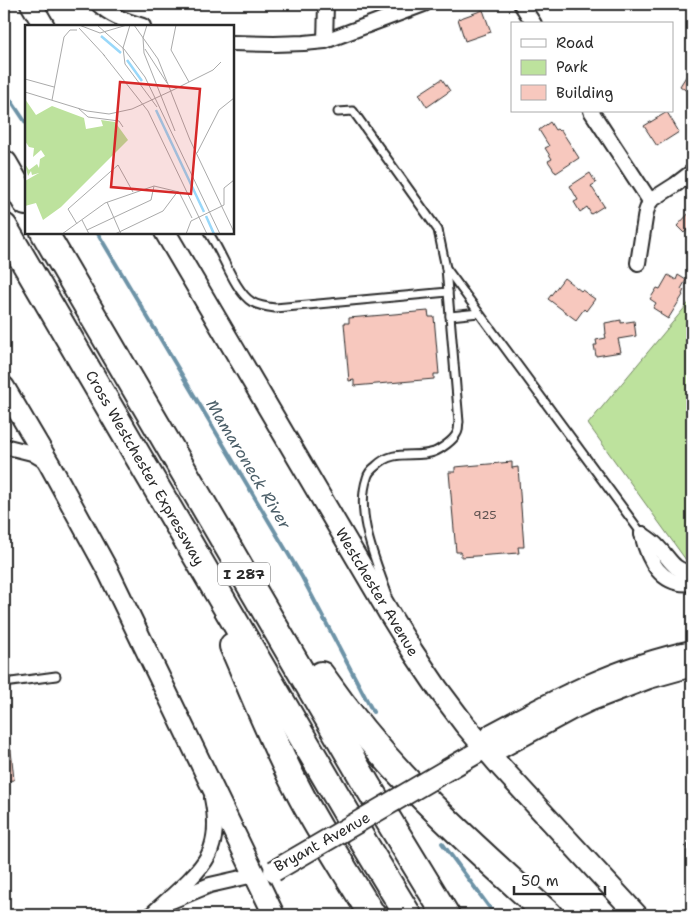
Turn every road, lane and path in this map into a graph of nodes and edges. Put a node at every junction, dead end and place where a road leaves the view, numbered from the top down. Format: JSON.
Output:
{"nodes":[{"id":1,"x":31,"y":4,"type":"edge"},
{"id":2,"x":98,"y":4,"type":"edge"},
{"id":3,"x":326,"y":4,"type":"edge"},
{"id":4,"x":424,"y":4,"type":"edge"},
{"id":5,"x":521,"y":4,"type":"edge"},
{"id":6,"x":117,"y":10,"type":"edge"},
{"id":7,"x":533,"y":22,"type":"edge"},
{"id":8,"x":43,"y":25,"type":"edge"},
{"id":9,"x":139,"y":25,"type":"edge"},
{"id":10,"x":325,"y":40,"type":"junction"},
{"id":11,"x":234,"y":43,"type":"edge"},
{"id":12,"x":338,"y":112,"type":"dead end"},
{"id":13,"x":592,"y":112,"type":"edge"},
{"id":14,"x":4,"y":164,"type":"edge"},
{"id":15,"x":692,"y":172,"type":"edge"},
{"id":16,"x":25,"y":200,"type":"edge"},
{"id":17,"x":650,"y":201,"type":"junction"},
{"id":18,"x":4,"y":227,"type":"edge"},
{"id":19,"x":45,"y":234,"type":"edge"},
{"id":20,"x":166,"y":234,"type":"edge"},
{"id":21,"x":209,"y":234,"type":"edge"},
{"id":22,"x":638,"y":263,"type":"dead end"},
{"id":23,"x":446,"y":268,"type":"junction"},
{"id":24,"x":448,"y":292,"type":"junction"},
{"id":25,"x":479,"y":313,"type":"junction"},
{"id":26,"x":450,"y":316,"type":"junction"},
{"id":27,"x":4,"y":387,"type":"edge"},
{"id":28,"x":4,"y":446,"type":"edge"},
{"id":29,"x":50,"y":465,"type":"junction"},
{"id":30,"x":217,"y":528,"type":"junction"},
{"id":31,"x":642,"y":534,"type":"junction"},
{"id":32,"x":186,"y":538,"type":"junction"},
{"id":33,"x":692,"y":573,"type":"edge"},
{"id":34,"x":692,"y":583,"type":"edge"},
{"id":35,"x":401,"y":633,"type":"junction"},
{"id":36,"x":692,"y":650,"type":"edge"},
{"id":37,"x":692,"y":666,"type":"edge"},
{"id":38,"x":56,"y":676,"type":"dead end"},
{"id":39,"x":4,"y":683,"type":"edge"},
{"id":40,"x":520,"y":737,"type":"junction"},
{"id":41,"x":485,"y":748,"type":"junction"},
{"id":42,"x":209,"y":780,"type":"junction"},
{"id":43,"x":520,"y":787,"type":"junction"},
{"id":44,"x":692,"y":846,"type":"edge"},
{"id":45,"x":692,"y":858,"type":"edge"},
{"id":46,"x":254,"y":875,"type":"junction"},
{"id":47,"x":151,"y":914,"type":"edge"},
{"id":48,"x":274,"y":915,"type":"edge"},
{"id":49,"x":372,"y":915,"type":"edge"},
{"id":50,"x":408,"y":915,"type":"edge"},
{"id":51,"x":446,"y":915,"type":"edge"},
{"id":52,"x":549,"y":915,"type":"edge"},
{"id":53,"x":637,"y":915,"type":"edge"}],
"edges":[{"from":1,"to":8,"type":"main road"},
{"from":2,"to":6,"type":"street"},
{"from":3,"to":10,"type":"street"},
{"from":4,"to":10,"type":"street"},
{"from":5,"to":7,"type":"street"},
{"from":6,"to":9,"type":"street"},
{"from":10,"to":11,"type":"street"},
{"from":12,"to":23,"type":"lane"},
{"from":13,"to":17,"type":"street"},
{"from":14,"to":16,"type":"highway"},
{"from":15,"to":17,"type":"street"},
{"from":17,"to":22,"type":"street"},
{"from":18,"to":32,"type":"highway","name":"Cross Westchester Expressway","number":"I 287"},
{"from":19,"to":30,"type":"highway","name":"Cross Westchester Expressway","number":"I 287"},
{"from":20,"to":35,"type":"main road","name":"Westchester Avenue"},
{"from":21,"to":24,"type":"lane"},
{"from":23,"to":24,"type":"lane"},
{"from":23,"to":25,"type":"lane"},
{"from":24,"to":26,"type":"lane"},
{"from":25,"to":26,"type":"lane"},
{"from":25,"to":31,"type":"lane"},
{"from":26,"to":35,"type":"lane"},
{"from":27,"to":29,"type":"main road"},
{"from":28,"to":29,"type":"street"},
{"from":29,"to":42,"type":"main road"},
{"from":30,"to":51,"type":"highway","name":"Cross Westchester Expressway","number":"I 287"},
{"from":30,"to":52,"type":"highway"},
{"from":31,"to":33,"type":"street"},
{"from":31,"to":34,"type":"street"},
{"from":32,"to":49,"type":"highway"},
{"from":32,"to":50,"type":"highway","name":"Cross Westchester Expressway","number":"I 287"},
{"from":35,"to":41,"type":"main road","name":"Westchester Avenue"},
{"from":36,"to":41,"type":"main road","name":"Bryant Avenue"},
{"from":37,"to":40,"type":"main road","name":"Bryant Avenue"},
{"from":38,"to":39,"type":"lane"},
{"from":40,"to":41,"type":"main road","name":"Bryant Avenue"},
{"from":40,"to":43,"type":"main road"},
{"from":41,"to":43,"type":"main road","name":"Westchester Avenue"},
{"from":41,"to":46,"type":"main road","name":"Bryant Avenue","bridge":true},
{"from":42,"to":46,"type":"main road"},
{"from":42,"to":47,"type":"street"},
{"from":43,"to":53,"type":"main road","name":"Westchester Avenue"},
{"from":44,"to":45,"type":"lane"},
{"from":46,"to":47,"type":"street","name":"Bryant Avenue"},
{"from":46,"to":48,"type":"main road"}]}
